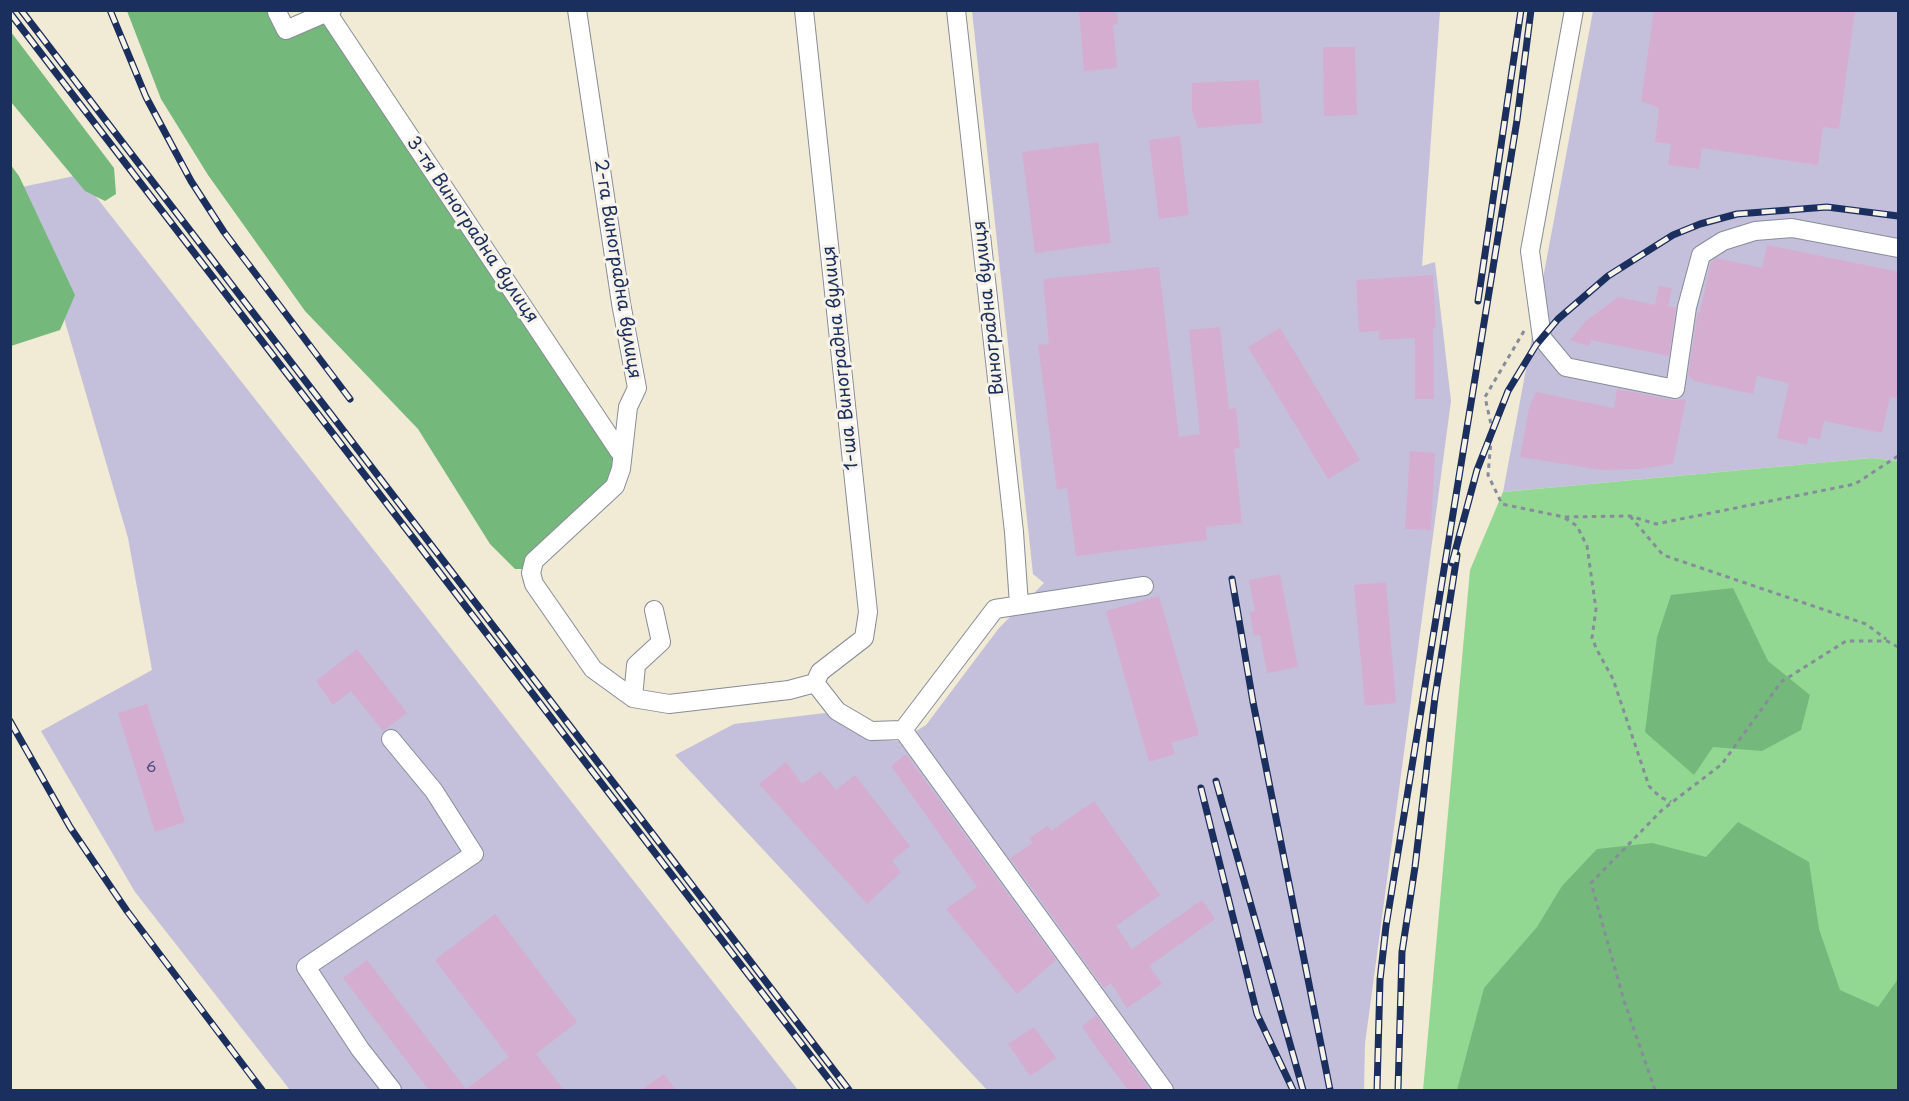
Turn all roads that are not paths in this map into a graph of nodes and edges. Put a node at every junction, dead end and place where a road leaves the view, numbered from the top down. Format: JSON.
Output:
{"nodes":[{"id":1,"x":577,"y":10,"type":"edge"},
{"id":2,"x":804,"y":10,"type":"edge"},
{"id":3,"x":956,"y":10,"type":"edge"},
{"id":4,"x":1574,"y":10,"type":"edge"},
{"id":5,"x":330,"y":11,"type":"edge"},
{"id":6,"x":278,"y":12,"type":"edge"},
{"id":7,"x":1899,"y":248,"type":"edge"},
{"id":8,"x":619,"y":451,"type":"dead end"},
{"id":9,"x":1144,"y":586,"type":"dead end"},
{"id":10,"x":1019,"y":605,"type":"junction"},
{"id":11,"x":654,"y":610,"type":"dead end"},
{"id":12,"x":815,"y":683,"type":"junction"},
{"id":13,"x":633,"y":698,"type":"junction"},
{"id":14,"x":903,"y":730,"type":"junction"},
{"id":15,"x":392,"y":739,"type":"dead end"},
{"id":16,"x":392,"y":1090,"type":"edge"},
{"id":17,"x":1164,"y":1090,"type":"edge"}],
"edges":[{"from":1,"to":13,"type":"street","name":"2-га Виноградна вулиця"},
{"from":2,"to":12,"type":"street","name":"1-ша Виноградна вулиця"},
{"from":3,"to":10,"type":"street","name":"Виноградна вулиця"},
{"from":4,"to":7,"type":"street"},
{"from":5,"to":6,"type":"street"},
{"from":5,"to":8,"type":"street","name":"3-тя Виноградна вулиця"},
{"from":9,"to":10,"type":"street"},
{"from":10,"to":14,"type":"street"},
{"from":11,"to":13,"type":"street"},
{"from":12,"to":13,"type":"street","name":"2-га Виноградна вулиця"},
{"from":12,"to":14,"type":"street"},
{"from":14,"to":17,"type":"street"},
{"from":15,"to":16,"type":"street"}]}
